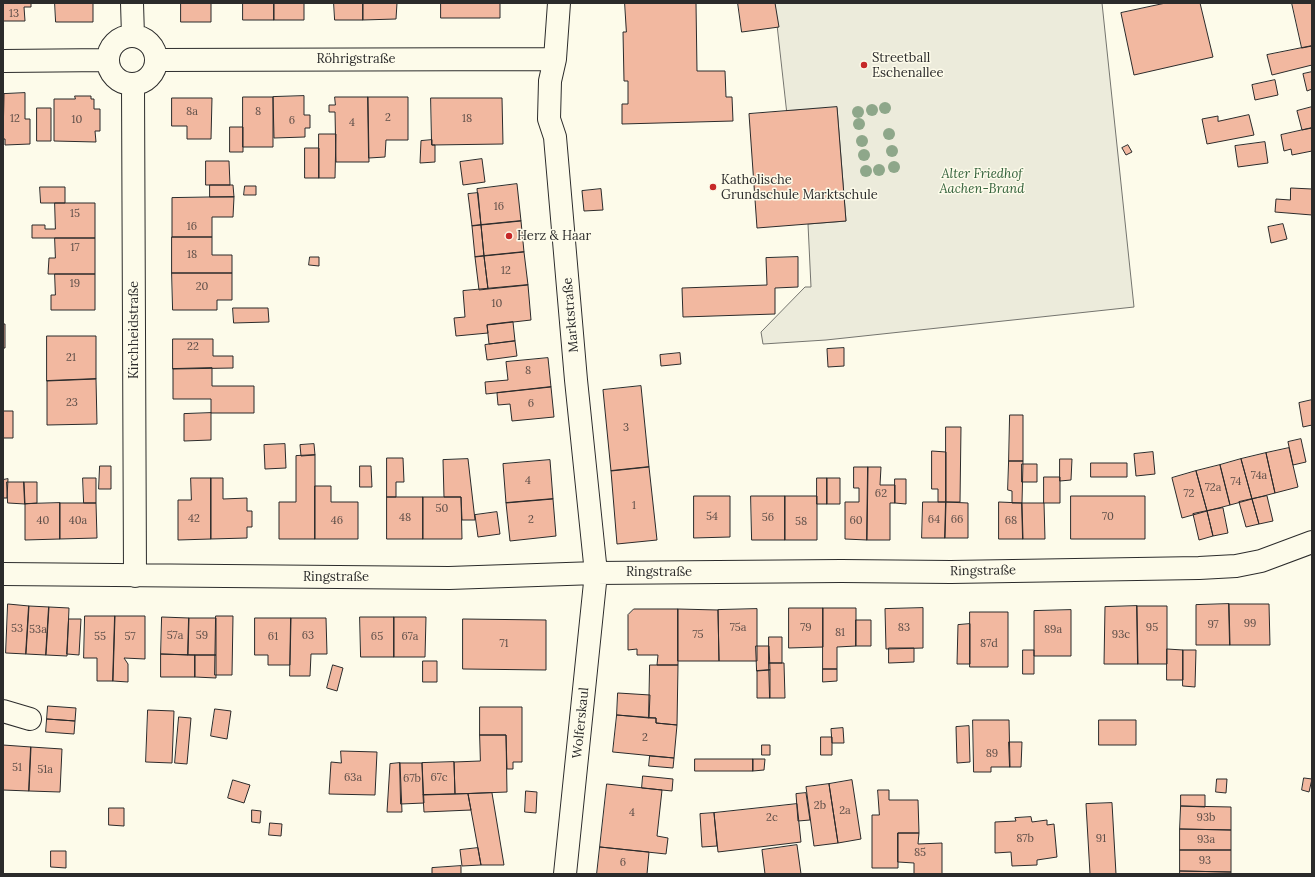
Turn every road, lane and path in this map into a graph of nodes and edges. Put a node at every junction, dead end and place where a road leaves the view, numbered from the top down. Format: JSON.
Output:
{"nodes":[{"id":1,"x":132,"y":3,"type":"edge"},
{"id":2,"x":559,"y":3,"type":"edge"},
{"id":3,"x":132,"y":36,"type":"junction"},
{"id":4,"x":555,"y":59,"type":"junction"},
{"id":5,"x":108,"y":60,"type":"junction"},
{"id":6,"x":156,"y":60,"type":"junction"},
{"id":7,"x":3,"y":61,"type":"edge"},
{"id":8,"x":133,"y":84,"type":"junction"},
{"id":9,"x":1312,"y":542,"type":"edge"},
{"id":10,"x":596,"y":573,"type":"junction"},
{"id":11,"x":3,"y":574,"type":"edge"},
{"id":12,"x":135,"y":576,"type":"junction"},
{"id":13,"x":3,"y":711,"type":"edge"},
{"id":14,"x":30,"y":719,"type":"dead end"},
{"id":15,"x":565,"y":874,"type":"edge"}],
"edges":[{"from":1,"to":3,"type":"street"},
{"from":2,"to":4,"type":"street","name":"Marktstraße"},
{"from":3,"to":5,"type":"street"},
{"from":3,"to":6,"type":"street"},
{"from":4,"to":6,"type":"street","name":"Röhrigstraße"},
{"from":4,"to":10,"type":"street","name":"Marktstraße"},
{"from":5,"to":7,"type":"street"},
{"from":5,"to":8,"type":"street"},
{"from":6,"to":8,"type":"street"},
{"from":8,"to":12,"type":"street","name":"Kirchheidstraße"},
{"from":9,"to":10,"type":"street","name":"Ringstraße"},
{"from":10,"to":12,"type":"street","name":"Ringstraße"},
{"from":10,"to":15,"type":"street","name":"Wolferskaul"},
{"from":11,"to":12,"type":"street","name":"Ringstraße"},
{"from":13,"to":14,"type":"street"}]}
